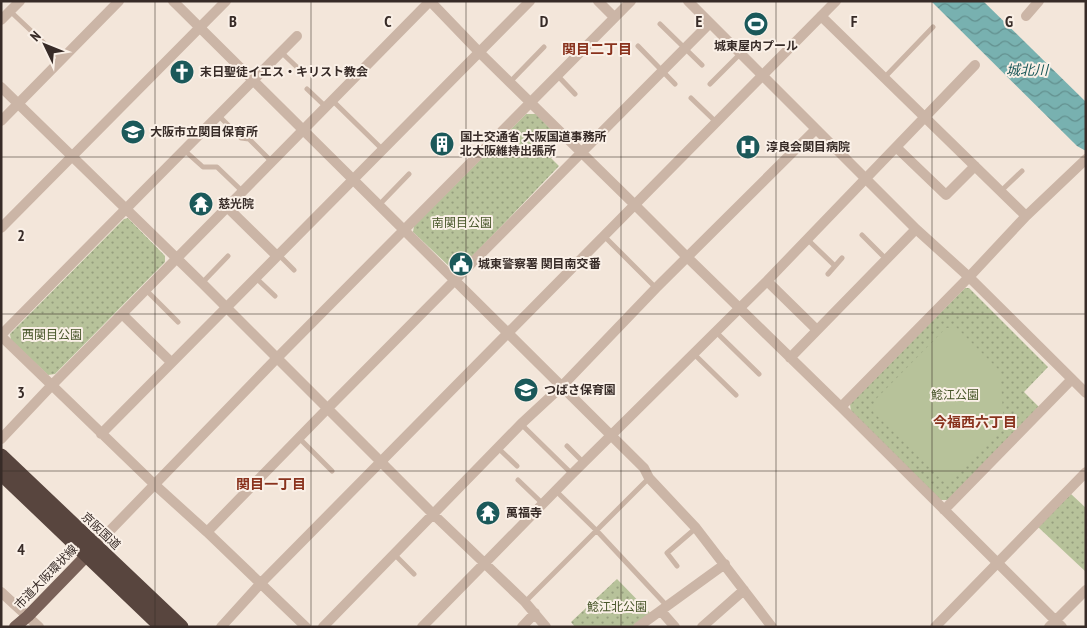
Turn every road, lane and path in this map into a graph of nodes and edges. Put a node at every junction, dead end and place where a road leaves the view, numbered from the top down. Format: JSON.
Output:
{"nodes":[{"id":1,"x":119,"y":1,"type":"edge"},
{"id":2,"x":173,"y":1,"type":"edge"},
{"id":3,"x":226,"y":1,"type":"edge"},
{"id":4,"x":430,"y":1,"type":"edge"},
{"id":5,"x":530,"y":1,"type":"edge"},
{"id":6,"x":598,"y":1,"type":"edge"},
{"id":7,"x":631,"y":1,"type":"edge"},
{"id":8,"x":688,"y":1,"type":"edge"},
{"id":9,"x":836,"y":1,"type":"edge"},
{"id":10,"x":1039,"y":1,"type":"edge"},
{"id":11,"x":14,"y":5,"type":"edge"},
{"id":12,"x":821,"y":16,"type":"junction"},
{"id":13,"x":1026,"y":16,"type":"dead end"},
{"id":14,"x":614,"y":17,"type":"junction"},
{"id":15,"x":1,"y":20,"type":"edge"},
{"id":16,"x":710,"y":23,"type":"junction"},
{"id":17,"x":660,"y":24,"type":"dead end"},
{"id":18,"x":933,"y":27,"type":"dead end"},
{"id":19,"x":200,"y":28,"type":"junction"},
{"id":20,"x":297,"y":36,"type":"dead end"},
{"id":21,"x":638,"y":46,"type":"dead end"},
{"id":22,"x":544,"y":47,"type":"dead end"},
{"id":23,"x":686,"y":48,"type":"junction"},
{"id":24,"x":281,"y":51,"type":"junction"},
{"id":25,"x":480,"y":53,"type":"junction"},
{"id":26,"x":741,"y":53,"type":"junction"},
{"id":27,"x":62,"y":59,"type":"junction"},
{"id":28,"x":702,"y":65,"type":"dead end"},
{"id":29,"x":975,"y":65,"type":"dead end"},
{"id":30,"x":300,"y":70,"type":"dead end"},
{"id":31,"x":662,"y":71,"type":"junction"},
{"id":32,"x":556,"y":75,"type":"junction"},
{"id":33,"x":764,"y":75,"type":"junction"},
{"id":34,"x":884,"y":78,"type":"junction"},
{"id":35,"x":252,"y":80,"type":"junction"},
{"id":36,"x":510,"y":83,"type":"junction"},
{"id":37,"x":675,"y":84,"type":"dead end"},
{"id":38,"x":710,"y":84,"type":"dead end"},
{"id":39,"x":1,"y":87,"type":"edge"},
{"id":40,"x":307,"y":90,"type":"dead end"},
{"id":41,"x":575,"y":94,"type":"dead end"},
{"id":42,"x":691,"y":98,"type":"dead end"},
{"id":43,"x":530,"y":102,"type":"junction"},
{"id":44,"x":18,"y":104,"type":"junction"},
{"id":45,"x":330,"y":104,"type":"junction"},
{"id":46,"x":218,"y":115,"type":"junction"},
{"id":47,"x":925,"y":117,"type":"junction"},
{"id":48,"x":1,"y":121,"type":"edge"},
{"id":49,"x":716,"y":123,"type":"junction"},
{"id":50,"x":816,"y":129,"type":"junction"},
{"id":51,"x":303,"y":131,"type":"junction"},
{"id":52,"x":896,"y":148,"type":"junction"},
{"id":53,"x":184,"y":150,"type":"junction"},
{"id":54,"x":384,"y":150,"type":"junction"},
{"id":55,"x":582,"y":153,"type":"junction"},
{"id":56,"x":72,"y":156,"type":"junction"},
{"id":57,"x":1086,"y":159,"type":"edge"},
{"id":58,"x":272,"y":162,"type":"junction"},
{"id":59,"x":975,"y":166,"type":"junction"},
{"id":60,"x":1022,"y":171,"type":"dead end"},
{"id":61,"x":409,"y":174,"type":"dead end"},
{"id":62,"x":866,"y":178,"type":"junction"},
{"id":63,"x":353,"y":180,"type":"junction"},
{"id":64,"x":1001,"y":191,"type":"junction"},
{"id":65,"x":242,"y":192,"type":"junction"},
{"id":66,"x":379,"y":205,"type":"junction"},
{"id":67,"x":635,"y":205,"type":"junction"},
{"id":68,"x":227,"y":207,"type":"junction"},
{"id":69,"x":126,"y":208,"type":"junction"},
{"id":70,"x":1026,"y":216,"type":"junction"},
{"id":71,"x":1,"y":228,"type":"edge"},
{"id":72,"x":916,"y":229,"type":"junction"},
{"id":73,"x":404,"y":230,"type":"junction"},
{"id":74,"x":862,"y":235,"type":"dead end"},
{"id":75,"x":604,"y":236,"type":"junction"},
{"id":76,"x":807,"y":239,"type":"junction"},
{"id":77,"x":278,"y":255,"type":"junction"},
{"id":78,"x":228,"y":256,"type":"dead end"},
{"id":79,"x":687,"y":257,"type":"junction"},
{"id":80,"x":842,"y":258,"type":"dead end"},
{"id":81,"x":177,"y":259,"type":"junction"},
{"id":82,"x":886,"y":259,"type":"junction"},
{"id":83,"x":834,"y":266,"type":"junction"},
{"id":84,"x":294,"y":270,"type":"dead end"},
{"id":85,"x":828,"y":274,"type":"dead end"},
{"id":86,"x":969,"y":277,"type":"junction"},
{"id":87,"x":256,"y":278,"type":"junction"},
{"id":88,"x":455,"y":280,"type":"junction"},
{"id":89,"x":767,"y":281,"type":"junction"},
{"id":90,"x":202,"y":283,"type":"junction"},
{"id":91,"x":656,"y":288,"type":"junction"},
{"id":92,"x":146,"y":290,"type":"junction"},
{"id":93,"x":275,"y":296,"type":"dead end"},
{"id":94,"x":227,"y":308,"type":"junction"},
{"id":95,"x":739,"y":308,"type":"junction"},
{"id":96,"x":122,"y":314,"type":"junction"},
{"id":97,"x":178,"y":322,"type":"dead end"},
{"id":98,"x":817,"y":330,"type":"junction"},
{"id":99,"x":716,"y":332,"type":"junction"},
{"id":100,"x":509,"y":333,"type":"junction"},
{"id":101,"x":1,"y":336,"type":"edge"},
{"id":102,"x":694,"y":354,"type":"junction"},
{"id":103,"x":277,"y":358,"type":"junction"},
{"id":104,"x":790,"y":358,"type":"junction"},
{"id":105,"x":171,"y":362,"type":"junction"},
{"id":106,"x":759,"y":374,"type":"dead end"},
{"id":107,"x":1072,"y":380,"type":"junction"},
{"id":108,"x":52,"y":384,"type":"junction"},
{"id":109,"x":562,"y":386,"type":"junction"},
{"id":110,"x":1086,"y":392,"type":"edge"},
{"id":111,"x":736,"y":395,"type":"dead end"},
{"id":112,"x":841,"y":407,"type":"junction"},
{"id":113,"x":326,"y":409,"type":"junction"},
{"id":114,"x":521,"y":424,"type":"junction"},
{"id":115,"x":101,"y":434,"type":"junction"},
{"id":116,"x":611,"y":436,"type":"junction"},
{"id":117,"x":299,"y":438,"type":"junction"},
{"id":118,"x":1,"y":439,"type":"edge"},
{"id":119,"x":567,"y":446,"type":"dead end"},
{"id":120,"x":498,"y":448,"type":"junction"},
{"id":121,"x":1,"y":456,"type":"edge"},
{"id":122,"x":382,"y":461,"type":"junction"},
{"id":123,"x":584,"y":462,"type":"junction"},
{"id":124,"x":517,"y":466,"type":"dead end"},
{"id":125,"x":332,"y":471,"type":"dead end"},
{"id":126,"x":1086,"y":472,"type":"edge"},
{"id":127,"x":1,"y":473,"type":"edge"},
{"id":128,"x":572,"y":474,"type":"junction"},
{"id":129,"x":649,"y":478,"type":"junction"},
{"id":130,"x":518,"y":480,"type":"dead end"},
{"id":131,"x":154,"y":484,"type":"junction"},
{"id":132,"x":556,"y":491,"type":"junction"},
{"id":133,"x":543,"y":504,"type":"junction"},
{"id":134,"x":944,"y":510,"type":"junction"},
{"id":135,"x":433,"y":514,"type":"junction"},
{"id":136,"x":696,"y":528,"type":"junction"},
{"id":137,"x":597,"y":531,"type":"junction"},
{"id":138,"x":207,"y":532,"type":"junction"},
{"id":139,"x":91,"y":551,"type":"junction"},
{"id":140,"x":394,"y":554,"type":"junction"},
{"id":141,"x":997,"y":563,"type":"junction"},
{"id":142,"x":485,"y":564,"type":"junction"},
{"id":143,"x":725,"y":564,"type":"junction"},
{"id":144,"x":677,"y":566,"type":"dead end"},
{"id":145,"x":414,"y":574,"type":"dead end"},
{"id":146,"x":261,"y":583,"type":"junction"},
{"id":147,"x":744,"y":590,"type":"junction"},
{"id":148,"x":1086,"y":590,"type":"edge"},
{"id":149,"x":1,"y":592,"type":"edge"},
{"id":150,"x":525,"y":602,"type":"junction"},
{"id":151,"x":664,"y":608,"type":"junction"},
{"id":152,"x":535,"y":613,"type":"junction"},
{"id":153,"x":28,"y":616,"type":"junction"},
{"id":154,"x":768,"y":625,"type":"edge"},
{"id":155,"x":1056,"y":625,"type":"edge"},
{"id":156,"x":15,"y":627,"type":"edge"},
{"id":157,"x":39,"y":627,"type":"edge"},
{"id":158,"x":162,"y":627,"type":"edge"},
{"id":159,"x":181,"y":627,"type":"edge"},
{"id":160,"x":221,"y":627,"type":"edge"},
{"id":161,"x":306,"y":627,"type":"edge"},
{"id":162,"x":323,"y":627,"type":"edge"},
{"id":163,"x":422,"y":627,"type":"edge"},
{"id":164,"x":522,"y":627,"type":"edge"},
{"id":165,"x":546,"y":627,"type":"edge"},
{"id":166,"x":638,"y":627,"type":"edge"},
{"id":167,"x":675,"y":627,"type":"edge"},
{"id":168,"x":702,"y":627,"type":"edge"},
{"id":169,"x":935,"y":627,"type":"edge"}],
"edges":[{"from":1,"to":27,"type":"street"},
{"from":2,"to":19,"type":"street"},
{"from":3,"to":19,"type":"street"},
{"from":4,"to":25,"type":"street"},
{"from":4,"to":45,"type":"street"},
{"from":5,"to":25,"type":"street"},
{"from":6,"to":14,"type":"street"},
{"from":7,"to":14,"type":"street"},
{"from":8,"to":16,"type":"street"},
{"from":9,"to":12,"type":"street"},
{"from":10,"to":13,"type":"street"},
{"from":11,"to":15,"type":"street"},
{"from":11,"to":27,"type":"lane"},
{"from":12,"to":33,"type":"street"},
{"from":12,"to":34,"type":"street"},
{"from":14,"to":32,"type":"street"},
{"from":16,"to":23,"type":"street"},
{"from":16,"to":26,"type":"street"},
{"from":17,"to":23,"type":"lane"},
{"from":18,"to":34,"type":"lane"},
{"from":19,"to":35,"type":"street"},
{"from":19,"to":56,"type":"street"},
{"from":20,"to":24,"type":"street"},
{"from":21,"to":31,"type":"lane"},
{"from":22,"to":36,"type":"lane"},
{"from":23,"to":28,"type":"lane"},
{"from":23,"to":31,"type":"street"},
{"from":24,"to":30,"type":"lane"},
{"from":24,"to":35,"type":"street"},
{"from":25,"to":36,"type":"street"},
{"from":25,"to":54,"type":"street"},
{"from":26,"to":33,"type":"street"},
{"from":26,"to":38,"type":"lane"},
{"from":27,"to":44,"type":"street"},
{"from":29,"to":47,"type":"street"},
{"from":31,"to":37,"type":"lane"},
{"from":31,"to":55,"type":"street"},
{"from":32,"to":41,"type":"lane"},
{"from":32,"to":43,"type":"street"},
{"from":33,"to":49,"type":"street"},
{"from":33,"to":50,"type":"street"},
{"from":34,"to":47,"type":"street"},
{"from":35,"to":46,"type":"street"},
{"from":35,"to":51,"type":"street"},
{"from":36,"to":43,"type":"street"},
{"from":39,"to":44,"type":"street"},
{"from":40,"to":45,"type":"lane"},
{"from":42,"to":49,"type":"lane"},
{"from":43,"to":55,"type":"street"},
{"from":43,"to":73,"type":"street"},
{"from":44,"to":48,"type":"street"},
{"from":44,"to":56,"type":"street"},
{"from":45,"to":51,"type":"street"},
{"from":45,"to":54,"type":"lane"},
{"from":46,"to":53,"type":"street"},
{"from":46,"to":58,"type":"lane"},
{"from":47,"to":52,"type":"street"},
{"from":47,"to":59,"type":"street"},
{"from":49,"to":67,"type":"street"},
{"from":50,"to":62,"type":"street"},
{"from":50,"to":79,"type":"street"},
{"from":51,"to":58,"type":"street"},
{"from":51,"to":63,"type":"street"},
{"from":52,"to":59,"type":"street"},
{"from":52,"to":62,"type":"street"},
{"from":53,"to":65,"type":"lane"},
{"from":53,"to":69,"type":"street"},
{"from":54,"to":63,"type":"street"},
{"from":55,"to":67,"type":"street"},
{"from":55,"to":88,"type":"street"},
{"from":56,"to":69,"type":"street"},
{"from":56,"to":71,"type":"street"},
{"from":57,"to":70,"type":"street"},
{"from":58,"to":65,"type":"street"},
{"from":59,"to":64,"type":"street"},
{"from":60,"to":64,"type":"lane"},
{"from":61,"to":66,"type":"lane"},
{"from":62,"to":72,"type":"street"},
{"from":62,"to":76,"type":"street"},
{"from":63,"to":66,"type":"street"},
{"from":63,"to":77,"type":"street"},
{"from":64,"to":70,"type":"street"},
{"from":65,"to":68,"type":"street"},
{"from":66,"to":73,"type":"street"},
{"from":67,"to":75,"type":"street"},
{"from":67,"to":79,"type":"street"},
{"from":68,"to":77,"type":"street"},
{"from":68,"to":81,"type":"street"},
{"from":69,"to":81,"type":"street"},
{"from":69,"to":101,"type":"street"},
{"from":70,"to":86,"type":"street"},
{"from":72,"to":82,"type":"street"},
{"from":72,"to":86,"type":"street"},
{"from":73,"to":88,"type":"street"},
{"from":73,"to":103,"type":"street"},
{"from":74,"to":82,"type":"lane"},
{"from":75,"to":91,"type":"lane"},
{"from":75,"to":100,"type":"street"},
{"from":76,"to":83,"type":"lane"},
{"from":76,"to":89,"type":"street"},
{"from":77,"to":84,"type":"lane"},
{"from":77,"to":87,"type":"street"},
{"from":78,"to":90,"type":"lane"},
{"from":79,"to":91,"type":"street"},
{"from":79,"to":95,"type":"street"},
{"from":80,"to":83,"type":"lane"},
{"from":81,"to":90,"type":"street"},
{"from":81,"to":92,"type":"street"},
{"from":82,"to":98,"type":"street"},
{"from":83,"to":85,"type":"lane"},
{"from":86,"to":107,"type":"street"},
{"from":86,"to":112,"type":"street"},
{"from":87,"to":93,"type":"lane"},
{"from":87,"to":94,"type":"street"},
{"from":88,"to":100,"type":"street"},
{"from":88,"to":113,"type":"street"},
{"from":89,"to":95,"type":"street"},
{"from":89,"to":98,"type":"street"},
{"from":90,"to":94,"type":"street"},
{"from":91,"to":109,"type":"street"},
{"from":92,"to":96,"type":"street"},
{"from":92,"to":97,"type":"lane"},
{"from":94,"to":103,"type":"street"},
{"from":94,"to":105,"type":"street"},
{"from":95,"to":99,"type":"street"},
{"from":95,"to":104,"type":"street"},
{"from":96,"to":105,"type":"street"},
{"from":96,"to":108,"type":"street"},
{"from":98,"to":104,"type":"street"},
{"from":99,"to":102,"type":"street"},
{"from":99,"to":106,"type":"lane"},
{"from":100,"to":109,"type":"street"},
{"from":100,"to":122,"type":"street"},
{"from":101,"to":108,"type":"street"},
{"from":102,"to":111,"type":"lane"},
{"from":102,"to":116,"type":"street"},
{"from":103,"to":113,"type":"street"},
{"from":103,"to":131,"type":"street"},
{"from":104,"to":112,"type":"street"},
{"from":105,"to":115,"type":"street"},
{"from":107,"to":110,"type":"street"},
{"from":107,"to":134,"type":"street"},
{"from":108,"to":115,"type":"street"},
{"from":108,"to":118,"type":"street"},
{"from":109,"to":114,"type":"street"},
{"from":109,"to":116,"type":"street"},
{"from":112,"to":134,"type":"street"},
{"from":113,"to":117,"type":"street"},
{"from":113,"to":122,"type":"street"},
{"from":114,"to":120,"type":"street"},
{"from":114,"to":128,"type":"lane"},
{"from":115,"to":131,"type":"street"},
{"from":116,"to":123,"type":"street"},
{"from":116,"to":129,"type":"street"},
{"from":117,"to":125,"type":"lane"},
{"from":117,"to":138,"type":"street"},
{"from":119,"to":123,"type":"lane"},
{"from":120,"to":124,"type":"lane"},
{"from":120,"to":135,"type":"street"},
{"from":121,"to":139,"type":"highway","name":"京阪国道"},
{"from":122,"to":135,"type":"street"},
{"from":122,"to":146,"type":"street"},
{"from":123,"to":128,"type":"street"},
{"from":126,"to":141,"type":"street"},
{"from":127,"to":139,"type":"highway","name":"京阪国道"},
{"from":128,"to":132,"type":"street"},
{"from":129,"to":136,"type":"street"},
{"from":129,"to":137,"type":"lane"},
{"from":130,"to":133,"type":"lane"},
{"from":131,"to":138,"type":"street"},
{"from":131,"to":139,"type":"street"},
{"from":132,"to":133,"type":"street"},
{"from":132,"to":137,"type":"lane"},
{"from":133,"to":142,"type":"street"},
{"from":134,"to":141,"type":"street"},
{"from":135,"to":140,"type":"street"},
{"from":135,"to":142,"type":"street"},
{"from":136,"to":143,"type":"street"},
{"from":136,"to":144,"type":"lane"},
{"from":137,"to":150,"type":"lane"},
{"from":137,"to":151,"type":"lane"},
{"from":138,"to":146,"type":"street"},
{"from":139,"to":153,"type":"main road","name":"市道大阪環状線"},
{"from":139,"to":158,"type":"highway","name":"京阪国道"},
{"from":139,"to":159,"type":"highway","name":"京阪国道"},
{"from":140,"to":145,"type":"lane"},
{"from":140,"to":162,"type":"street"},
{"from":141,"to":155,"type":"street"},
{"from":141,"to":169,"type":"street"},
{"from":142,"to":150,"type":"street"},
{"from":142,"to":163,"type":"street"},
{"from":143,"to":147,"type":"street"},
{"from":143,"to":151,"type":"street"},
{"from":146,"to":160,"type":"street"},
{"from":146,"to":161,"type":"street"},
{"from":147,"to":154,"type":"street"},
{"from":147,"to":168,"type":"street"},
{"from":148,"to":155,"type":"street"},
{"from":149,"to":153,"type":"street"},
{"from":150,"to":152,"type":"street"},
{"from":151,"to":166,"type":"street"},
{"from":151,"to":167,"type":"street"},
{"from":152,"to":164,"type":"street"},
{"from":152,"to":165,"type":"street"},
{"from":153,"to":156,"type":"main road","name":"市道大阪環状線"},
{"from":153,"to":157,"type":"street"}]}
